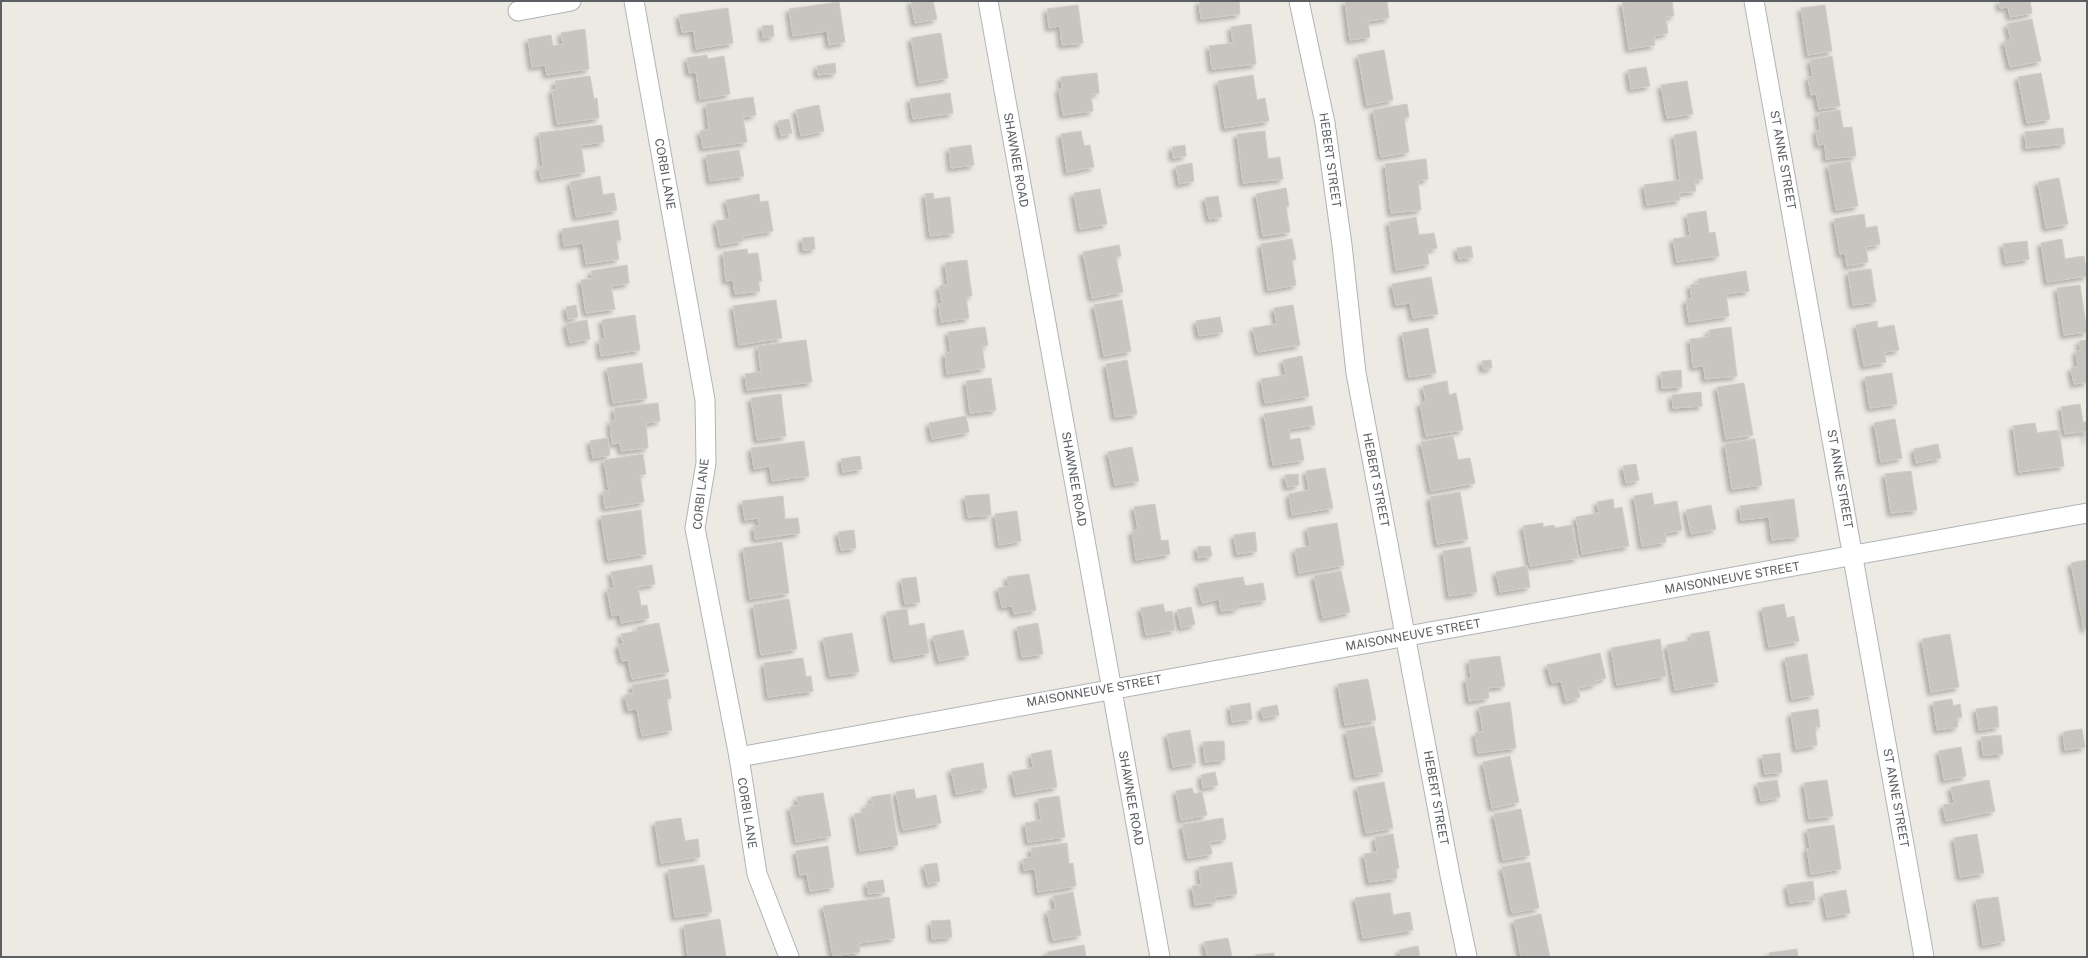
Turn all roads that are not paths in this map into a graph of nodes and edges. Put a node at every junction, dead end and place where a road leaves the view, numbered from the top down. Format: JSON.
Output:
{"nodes":[{"id":1,"x":571,"y":1,"type":"edge"},
{"id":2,"x":634,"y":1,"type":"edge"},
{"id":3,"x":988,"y":1,"type":"edge"},
{"id":4,"x":1299,"y":1,"type":"edge"},
{"id":5,"x":1754,"y":1,"type":"edge"},
{"id":6,"x":518,"y":11,"type":"dead end"},
{"id":7,"x":2087,"y":513,"type":"edge"},
{"id":8,"x":1853,"y":557,"type":"junction"},
{"id":9,"x":1406,"y":636,"type":"junction"},
{"id":10,"x":1111,"y":687,"type":"junction"},
{"id":11,"x":739,"y":757,"type":"junction"},
{"id":12,"x":789,"y":957,"type":"edge"},
{"id":13,"x":1160,"y":957,"type":"edge"},
{"id":14,"x":1467,"y":957,"type":"edge"},
{"id":15,"x":1924,"y":957,"type":"edge"}],
"edges":[{"from":1,"to":6,"type":"street"},
{"from":2,"to":11,"type":"street","name":"CORBI LANE"},
{"from":3,"to":10,"type":"street","name":"SHAWNEE ROAD"},
{"from":4,"to":9,"type":"street","name":"HEBERT STREET"},
{"from":5,"to":8,"type":"street","name":"ST ANNE STREET"},
{"from":7,"to":8,"type":"street","name":"MAISONNEUVE STREET"},
{"from":8,"to":9,"type":"street","name":"MAISONNEUVE STREET"},
{"from":8,"to":15,"type":"street","name":"ST ANNE STREET"},
{"from":9,"to":10,"type":"street","name":"MAISONNEUVE STREET"},
{"from":9,"to":14,"type":"street","name":"HEBERT STREET"},
{"from":10,"to":11,"type":"street","name":"MAISONNEUVE STREET"},
{"from":10,"to":13,"type":"street","name":"SHAWNEE ROAD"},
{"from":11,"to":12,"type":"street","name":"CORBI LANE"}]}
